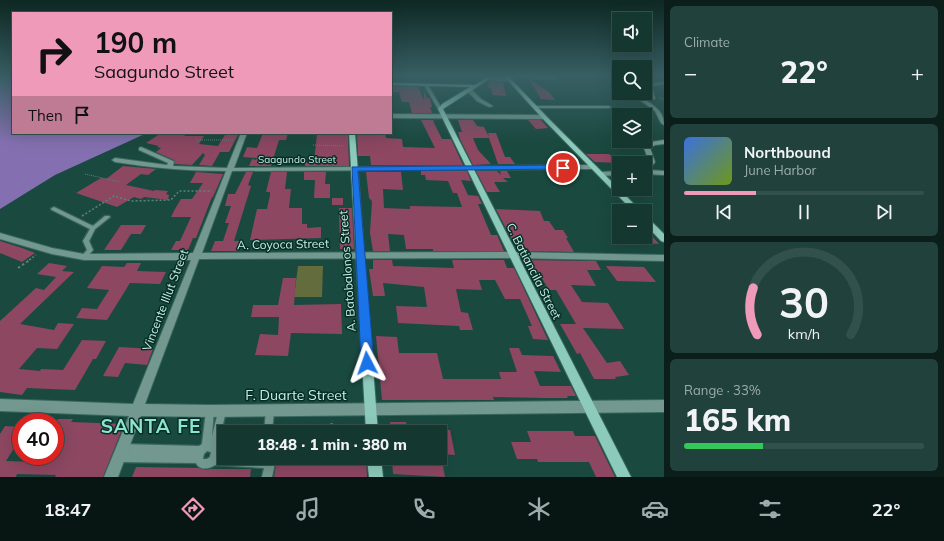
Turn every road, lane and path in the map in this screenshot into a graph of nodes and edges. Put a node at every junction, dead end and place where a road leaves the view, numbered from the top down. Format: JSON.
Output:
{"nodes":[{"id":1,"x":434,"y":98,"type":"edge"},
{"id":2,"x":455,"y":98,"type":"edge"},
{"id":3,"x":477,"y":98,"type":"edge"},
{"id":4,"x":527,"y":98,"type":"edge"},
{"id":5,"x":644,"y":100,"type":"edge"},
{"id":6,"x":492,"y":106,"type":"dead end"},
{"id":7,"x":535,"y":107,"type":"junction"},
{"id":8,"x":609,"y":107,"type":"dead end"},
{"id":9,"x":657,"y":110,"type":"junction"},
{"id":10,"x":664,"y":110,"type":"edge"},
{"id":11,"x":442,"y":112,"type":"junction"},
{"id":12,"x":392,"y":116,"type":"edge"},
{"id":13,"x":544,"y":117,"type":"junction"},
{"id":14,"x":664,"y":123,"type":"edge"},
{"id":15,"x":352,"y":134,"type":"edge"},
{"id":16,"x":243,"y":137,"type":"edge"},
{"id":17,"x":196,"y":140,"type":"dead end"},
{"id":18,"x":664,"y":142,"type":"edge"},
{"id":19,"x":313,"y":145,"type":"dead end"},
{"id":20,"x":353,"y":146,"type":"junction"},
{"id":21,"x":141,"y":149,"type":"dead end"},
{"id":22,"x":649,"y":156,"type":"edge"},
{"id":23,"x":115,"y":160,"type":"dead end"},
{"id":24,"x":169,"y":167,"type":"junction"},
{"id":25,"x":594,"y":167,"type":"junction"},
{"id":26,"x":469,"y":168,"type":"junction"},
{"id":27,"x":231,"y":169,"type":"junction"},
{"id":28,"x":354,"y":169,"type":"junction"},
{"id":29,"x":652,"y":172,"type":"edge"},
{"id":30,"x":612,"y":173,"type":"edge"},
{"id":31,"x":664,"y":173,"type":"edge"},
{"id":32,"x":85,"y":174,"type":"dead end"},
{"id":33,"x":601,"y":174,"type":"junction"},
{"id":34,"x":120,"y":182,"type":"dead end"},
{"id":35,"x":222,"y":191,"type":"junction"},
{"id":36,"x":630,"y":204,"type":"edge"},
{"id":37,"x":54,"y":209,"type":"dead end"},
{"id":38,"x":107,"y":217,"type":"dead end"},
{"id":39,"x":76,"y":219,"type":"junction"},
{"id":40,"x":652,"y":227,"type":"edge"},
{"id":41,"x":93,"y":228,"type":"junction"},
{"id":42,"x":0,"y":236,"type":"edge"},
{"id":43,"x":664,"y":239,"type":"edge"},
{"id":44,"x":44,"y":249,"type":"junction"},
{"id":45,"x":360,"y":255,"type":"junction"},
{"id":46,"x":512,"y":255,"type":"junction"},
{"id":47,"x":84,"y":257,"type":"junction"},
{"id":48,"x":196,"y":257,"type":"junction"},
{"id":49,"x":664,"y":258,"type":"edge"},
{"id":50,"x":18,"y":268,"type":"dead end"},
{"id":51,"x":0,"y":405,"type":"edge"},
{"id":52,"x":664,"y":406,"type":"edge"},
{"id":53,"x":589,"y":407,"type":"junction"},
{"id":54,"x":136,"y":410,"type":"junction"},
{"id":55,"x":371,"y":410,"type":"junction"},
{"id":56,"x":216,"y":411,"type":"junction"},
{"id":57,"x":270,"y":411,"type":"junction"},
{"id":58,"x":269,"y":425,"type":"edge"},
{"id":59,"x":372,"y":425,"type":"edge"},
{"id":60,"x":210,"y":452,"type":"edge"},
{"id":61,"x":120,"y":453,"type":"junction"},
{"id":62,"x":269,"y":465,"type":"edge"},
{"id":63,"x":375,"y":465,"type":"edge"},
{"id":64,"x":111,"y":477,"type":"edge"},
{"id":65,"x":267,"y":477,"type":"edge"},
{"id":66,"x":376,"y":477,"type":"edge"},
{"id":67,"x":624,"y":477,"type":"edge"}],
"edges":[{"from":1,"to":11,"type":"street","name":"C. Batiancila Street"},
{"from":2,"to":11,"type":"main road"},
{"from":3,"to":6,"type":"street"},
{"from":4,"to":7,"type":"main road"},
{"from":5,"to":9,"type":"street"},
{"from":7,"to":8,"type":"street"},
{"from":7,"to":13,"type":"main road"},
{"from":9,"to":10,"type":"street"},
{"from":9,"to":14,"type":"street"},
{"from":11,"to":12,"type":"street"},
{"from":11,"to":13,"type":"street"},
{"from":11,"to":26,"type":"main road","name":"C. Batiancila Street"},
{"from":13,"to":25,"type":"main road"},
{"from":15,"to":20,"type":"main road","name":"A. Batobalonos Street"},
{"from":16,"to":17,"type":"path"},
{"from":16,"to":27,"type":"street","name":"Vincente Illut Street"},
{"from":18,"to":22,"type":"street"},
{"from":19,"to":20,"type":"path"},
{"from":20,"to":28,"type":"main road","name":"A. Batobalonos Street"},
{"from":21,"to":24,"type":"street"},
{"from":23,"to":24,"type":"street","name":"Saagundo Street"},
{"from":24,"to":27,"type":"street","name":"Saagundo Street"},
{"from":25,"to":26,"type":"street","name":"Saagundo Street"},
{"from":25,"to":33,"type":"main road"},
{"from":26,"to":28,"type":"street","name":"Saagundo Street"},
{"from":26,"to":46,"type":"main road","name":"C. Batiancila Street"},
{"from":27,"to":28,"type":"street","name":"Saagundo Street"},
{"from":27,"to":35,"type":"street","name":"Vincente Illut Street"},
{"from":28,"to":45,"type":"main road","name":"A. Batobalonos Street"},
{"from":29,"to":31,"type":"street"},
{"from":30,"to":33,"type":"street"},
{"from":32,"to":34,"type":"path"},
{"from":33,"to":36,"type":"main road"},
{"from":35,"to":39,"type":"path"},
{"from":35,"to":48,"type":"street","name":"Vincente Illut Street"},
{"from":37,"to":39,"type":"lane"},
{"from":38,"to":41,"type":"lane"},
{"from":39,"to":41,"type":"lane"},
{"from":40,"to":43,"type":"main road"},
{"from":41,"to":47,"type":"lane"},
{"from":42,"to":44,"type":"street","name":"A. Coyoca Street"},
{"from":44,"to":47,"type":"street","name":"A. Coyoca Street"},
{"from":44,"to":50,"type":"path"},
{"from":45,"to":46,"type":"street","name":"A. Coyoca Street"},
{"from":45,"to":48,"type":"street","name":"A. Coyoca Street"},
{"from":45,"to":55,"type":"main road","name":"A. Batobalonos Street"},
{"from":46,"to":49,"type":"street","name":"A. Coyoca Street"},
{"from":46,"to":53,"type":"main road","name":"C. Batiancila Street"},
{"from":47,"to":48,"type":"street","name":"A. Coyoca Street"},
{"from":48,"to":54,"type":"street","name":"Vincente Illut Street"},
{"from":51,"to":54,"type":"street","name":"F. Duarte Street"},
{"from":52,"to":53,"type":"street","name":"F. Duarte Street"},
{"from":53,"to":55,"type":"street","name":"F. Duarte Street"},
{"from":53,"to":67,"type":"main road","name":"C. Batiancila Street"},
{"from":54,"to":56,"type":"street","name":"F. Duarte Street"},
{"from":54,"to":61,"type":"street","name":"Vincente Illut Street"},
{"from":55,"to":57,"type":"street","name":"F. Duarte Street"},
{"from":55,"to":59,"type":"main road","name":"A. Batobalonos Street"},
{"from":56,"to":57,"type":"street","name":"F. Duarte Street"},
{"from":56,"to":60,"type":"lane"},
{"from":57,"to":58,"type":"lane"},
{"from":60,"to":61,"type":"lane"},
{"from":61,"to":64,"type":"street","name":"Vincente Illut Street"},
{"from":62,"to":65,"type":"lane"},
{"from":63,"to":66,"type":"main road"}]}
